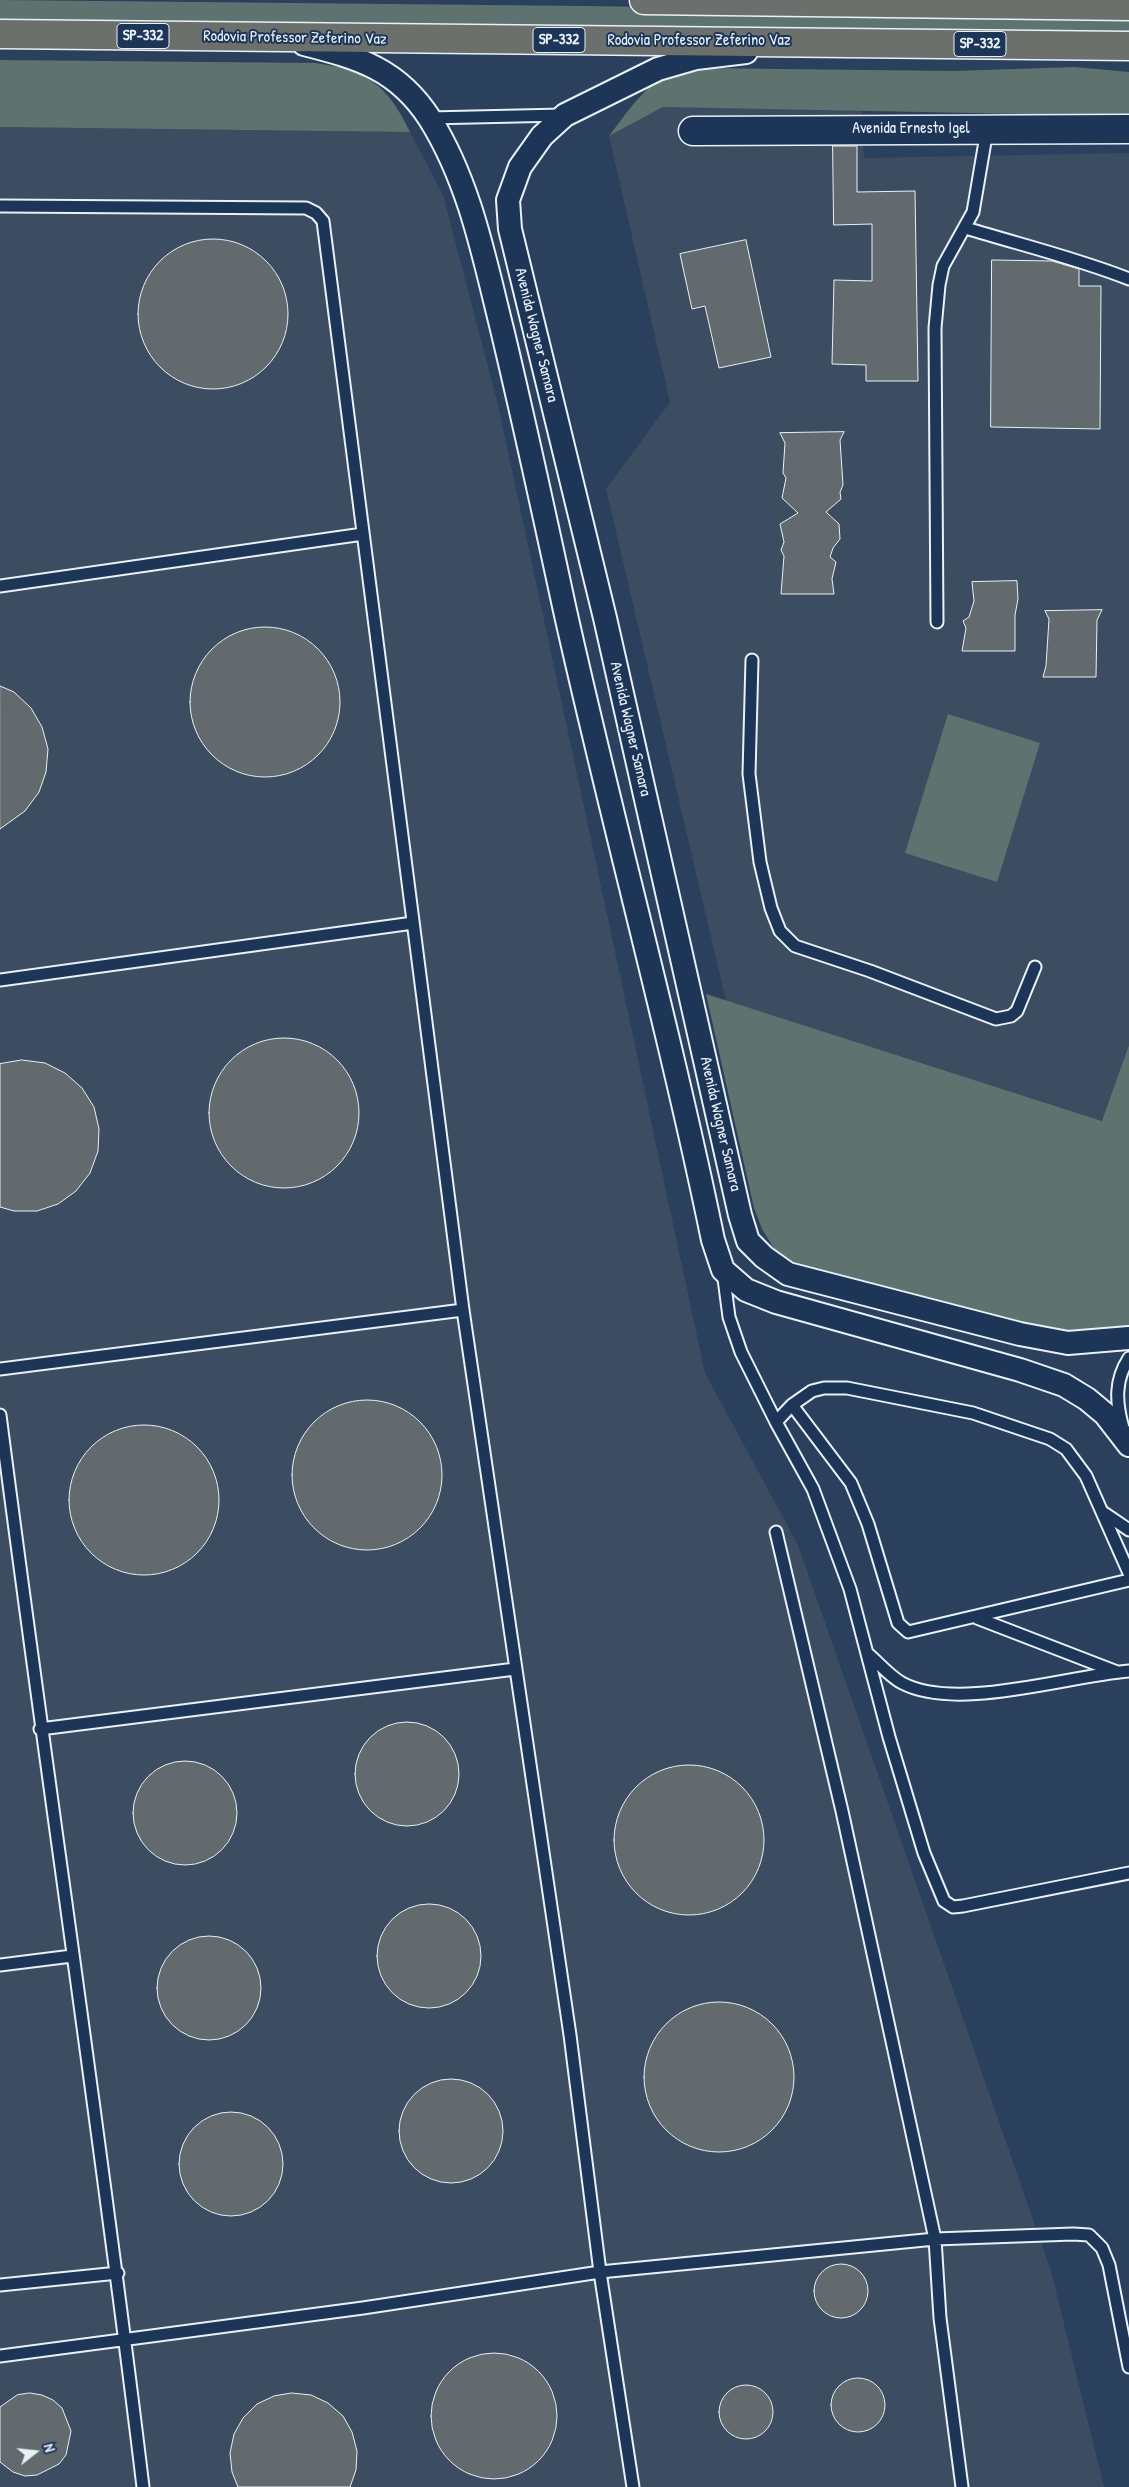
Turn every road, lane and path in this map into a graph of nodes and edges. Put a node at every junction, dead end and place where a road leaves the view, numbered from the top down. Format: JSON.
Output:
{"nodes":[{"id":1,"x":644,"y":0,"type":"edge"},
{"id":2,"x":729,"y":0,"type":"edge"},
{"id":3,"x":938,"y":1,"type":"edge"},
{"id":4,"x":1129,"y":6,"type":"edge"},
{"id":5,"x":0,"y":34,"type":"edge"},
{"id":6,"x":286,"y":39,"type":"junction"},
{"id":7,"x":831,"y":42,"type":"junction"},
{"id":8,"x":1129,"y":46,"type":"edge"},
{"id":9,"x":565,"y":115,"type":"junction"},
{"id":10,"x":429,"y":118,"type":"junction"},
{"id":11,"x":987,"y":129,"type":"junction"},
{"id":12,"x":1129,"y":129,"type":"edge"},
{"id":13,"x":693,"y":131,"type":"dead end"},
{"id":14,"x":0,"y":206,"type":"edge"},
{"id":15,"x":966,"y":228,"type":"junction"},
{"id":16,"x":1129,"y":279,"type":"edge"},
{"id":17,"x":363,"y":534,"type":"junction"},
{"id":18,"x":0,"y":586,"type":"edge"},
{"id":19,"x":937,"y":622,"type":"dead end"},
{"id":20,"x":752,"y":660,"type":"dead end"},
{"id":21,"x":413,"y":923,"type":"junction"},
{"id":22,"x":1035,"y":968,"type":"dead end"},
{"id":23,"x":0,"y":980,"type":"edge"},
{"id":24,"x":723,"y":1270,"type":"junction"},
{"id":25,"x":463,"y":1310,"type":"junction"},
{"id":26,"x":1129,"y":1338,"type":"edge"},
{"id":27,"x":1129,"y":1358,"type":"edge"},
{"id":28,"x":0,"y":1369,"type":"edge"},
{"id":29,"x":792,"y":1405,"type":"junction"},
{"id":30,"x":0,"y":1415,"type":"edge"},
{"id":31,"x":776,"y":1422,"type":"junction"},
{"id":32,"x":1129,"y":1445,"type":"edge"},
{"id":33,"x":1104,"y":1513,"type":"junction"},
{"id":34,"x":1129,"y":1530,"type":"edge"},
{"id":35,"x":776,"y":1532,"type":"dead end"},
{"id":36,"x":1129,"y":1573,"type":"edge"},
{"id":37,"x":1129,"y":1580,"type":"edge"},
{"id":38,"x":976,"y":1618,"type":"junction"},
{"id":39,"x":867,"y":1653,"type":"junction"},
{"id":40,"x":515,"y":1669,"type":"junction"},
{"id":41,"x":1124,"y":1672,"type":"edge"},
{"id":42,"x":40,"y":1729,"type":"junction"},
{"id":43,"x":1129,"y":1873,"type":"edge"},
{"id":44,"x":72,"y":1956,"type":"junction"},
{"id":45,"x":0,"y":1965,"type":"edge"},
{"id":46,"x":935,"y":2239,"type":"junction"},
{"id":47,"x":600,"y":2272,"type":"junction"},
{"id":48,"x":118,"y":2273,"type":"junction"},
{"id":49,"x":0,"y":2285,"type":"edge"},
{"id":50,"x":125,"y":2339,"type":"junction"},
{"id":51,"x":0,"y":2356,"type":"edge"},
{"id":52,"x":1129,"y":2367,"type":"edge"},
{"id":53,"x":143,"y":2487,"type":"edge"},
{"id":54,"x":633,"y":2487,"type":"edge"},
{"id":55,"x":962,"y":2487,"type":"edge"}],
"edges":[{"from":1,"to":2,"type":"highway"},
{"from":2,"to":3,"type":"highway"},
{"from":3,"to":4,"type":"highway"},
{"from":5,"to":6,"type":"highway","name":"Rodovia Professor Zeferino Vaz","number":"SP-332"},
{"from":6,"to":7,"type":"highway","name":"Rodovia Professor Zeferino Vaz","number":"SP-332"},
{"from":6,"to":10,"type":"street","name":"Avenida Wagner Samara"},
{"from":7,"to":8,"type":"highway","name":"Rodovia Professor Zeferino Vaz","number":"SP-332"},
{"from":7,"to":9,"type":"street","name":"Avenida Wagner Samara"},
{"from":9,"to":10,"type":"lane"},
{"from":9,"to":26,"type":"street","name":"Avenida Wagner Samara"},
{"from":10,"to":24,"type":"street","name":"Avenida Wagner Samara"},
{"from":11,"to":12,"type":"street","name":"Avenida Ernesto Igel"},
{"from":11,"to":13,"type":"street","name":"Avenida Ernesto Igel"},
{"from":11,"to":15,"type":"lane"},
{"from":14,"to":17,"type":"lane"},
{"from":15,"to":16,"type":"lane"},
{"from":15,"to":19,"type":"lane"},
{"from":17,"to":18,"type":"lane"},
{"from":17,"to":21,"type":"lane"},
{"from":20,"to":22,"type":"lane"},
{"from":21,"to":23,"type":"lane"},
{"from":21,"to":25,"type":"lane"},
{"from":24,"to":31,"type":"lane"},
{"from":24,"to":32,"type":"street"},
{"from":25,"to":28,"type":"lane"},
{"from":25,"to":40,"type":"lane"},
{"from":27,"to":32,"type":"lane"},
{"from":29,"to":31,"type":"lane"},
{"from":29,"to":33,"type":"lane"},
{"from":29,"to":38,"type":"lane"},
{"from":30,"to":42,"type":"lane"},
{"from":31,"to":39,"type":"lane"},
{"from":33,"to":34,"type":"lane"},
{"from":33,"to":36,"type":"lane"},
{"from":35,"to":46,"type":"lane"},
{"from":37,"to":38,"type":"lane"},
{"from":38,"to":41,"type":"lane"},
{"from":39,"to":41,"type":"lane"},
{"from":39,"to":43,"type":"lane"},
{"from":40,"to":42,"type":"lane"},
{"from":40,"to":47,"type":"lane"},
{"from":42,"to":44,"type":"lane"},
{"from":44,"to":45,"type":"lane"},
{"from":44,"to":48,"type":"lane"},
{"from":46,"to":47,"type":"lane"},
{"from":46,"to":52,"type":"lane"},
{"from":46,"to":55,"type":"lane"},
{"from":47,"to":50,"type":"lane"},
{"from":47,"to":54,"type":"lane"},
{"from":48,"to":49,"type":"lane"},
{"from":48,"to":50,"type":"lane"},
{"from":50,"to":51,"type":"lane"},
{"from":50,"to":53,"type":"lane"}]}
